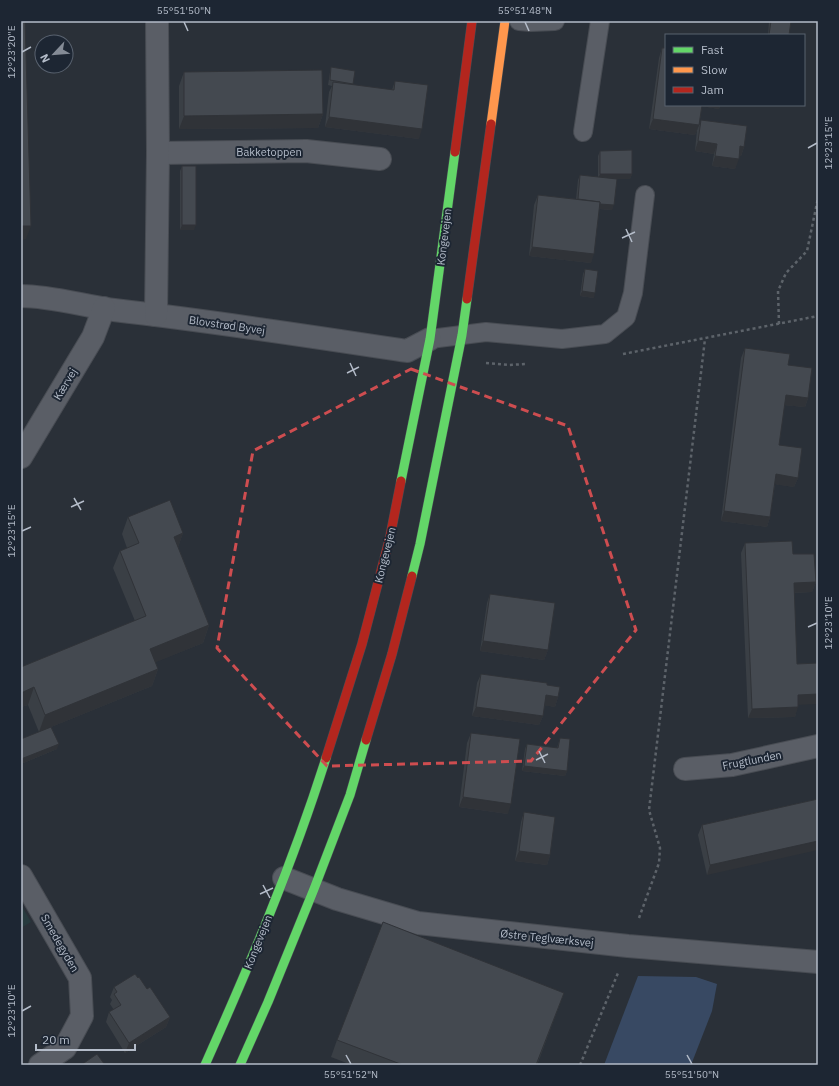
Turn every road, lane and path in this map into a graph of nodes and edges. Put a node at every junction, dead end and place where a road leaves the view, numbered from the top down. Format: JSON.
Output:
{"nodes":[{"id":1,"x":157,"y":21,"type":"edge"},
{"id":2,"x":472,"y":21,"type":"edge"},
{"id":3,"x":505,"y":21,"type":"edge"},
{"id":4,"x":519,"y":21,"type":"edge"},
{"id":5,"x":555,"y":21,"type":"edge"},
{"id":6,"x":600,"y":21,"type":"edge"},
{"id":7,"x":583,"y":132,"type":"dead end"},
{"id":8,"x":158,"y":153,"type":"junction"},
{"id":9,"x":380,"y":159,"type":"dead end"},
{"id":10,"x":645,"y":196,"type":"dead end"},
{"id":11,"x":818,"y":198,"type":"edge"},
{"id":12,"x":21,"y":296,"type":"edge"},
{"id":13,"x":104,"y":308,"type":"junction"},
{"id":14,"x":156,"y":315,"type":"junction"},
{"id":15,"x":818,"y":316,"type":"edge"},
{"id":16,"x":779,"y":324,"type":"junction"},
{"id":17,"x":462,"y":335,"type":"junction"},
{"id":18,"x":705,"y":339,"type":"junction"},
{"id":19,"x":430,"y":340,"type":"junction"},
{"id":20,"x":623,"y":354,"type":"dead end"},
{"id":21,"x":482,"y":362,"type":"dead end"},
{"id":22,"x":532,"y":364,"type":"dead end"},
{"id":23,"x":21,"y":457,"type":"edge"},
{"id":24,"x":818,"y":746,"type":"edge"},
{"id":25,"x":685,"y":769,"type":"dead end"},
{"id":26,"x":21,"y":876,"type":"edge"},
{"id":27,"x":284,"y":878,"type":"junction"},
{"id":28,"x":314,"y":889,"type":"junction"},
{"id":29,"x":628,"y":946,"type":"junction"},
{"id":30,"x":818,"y":962,"type":"edge"},
{"id":31,"x":40,"y":1065,"type":"edge"},
{"id":32,"x":205,"y":1065,"type":"edge"},
{"id":33,"x":240,"y":1065,"type":"edge"},
{"id":34,"x":580,"y":1065,"type":"edge"}],
"edges":[{"from":1,"to":8,"type":"street"},
{"from":2,"to":19,"type":"main road","name":"Kongevejen"},
{"from":3,"to":17,"type":"main road"},
{"from":4,"to":5,"type":"lane"},
{"from":6,"to":7,"type":"lane"},
{"from":8,"to":9,"type":"street","name":"Bakketoppen"},
{"from":8,"to":14,"type":"street"},
{"from":10,"to":17,"type":"lane"},
{"from":11,"to":16,"type":"path"},
{"from":12,"to":13,"type":"street","name":"Blovstrød Byvej"},
{"from":13,"to":14,"type":"street","name":"Blovstrød Byvej"},
{"from":13,"to":23,"type":"street","name":"Kærvej"},
{"from":14,"to":19,"type":"street","name":"Blovstrød Byvej"},
{"from":15,"to":16,"type":"path"},
{"from":16,"to":18,"type":"path"},
{"from":17,"to":19,"type":"lane"},
{"from":17,"to":28,"type":"main road"},
{"from":18,"to":20,"type":"path"},
{"from":18,"to":29,"type":"path"},
{"from":19,"to":27,"type":"main road","name":"Kongevejen"},
{"from":21,"to":22,"type":"path"},
{"from":24,"to":25,"type":"street","name":"Frugtlunden"},
{"from":26,"to":31,"type":"street","name":"Smedegyden"},
{"from":27,"to":28,"type":"street","name":"Østre Teglværksvej"},
{"from":27,"to":32,"type":"main road","name":"Kongevejen"},
{"from":28,"to":29,"type":"street","name":"Østre Teglværksvej"},
{"from":28,"to":33,"type":"main road"},
{"from":29,"to":30,"type":"street","name":"Østre Teglværksvej"},
{"from":29,"to":34,"type":"path"}]}
